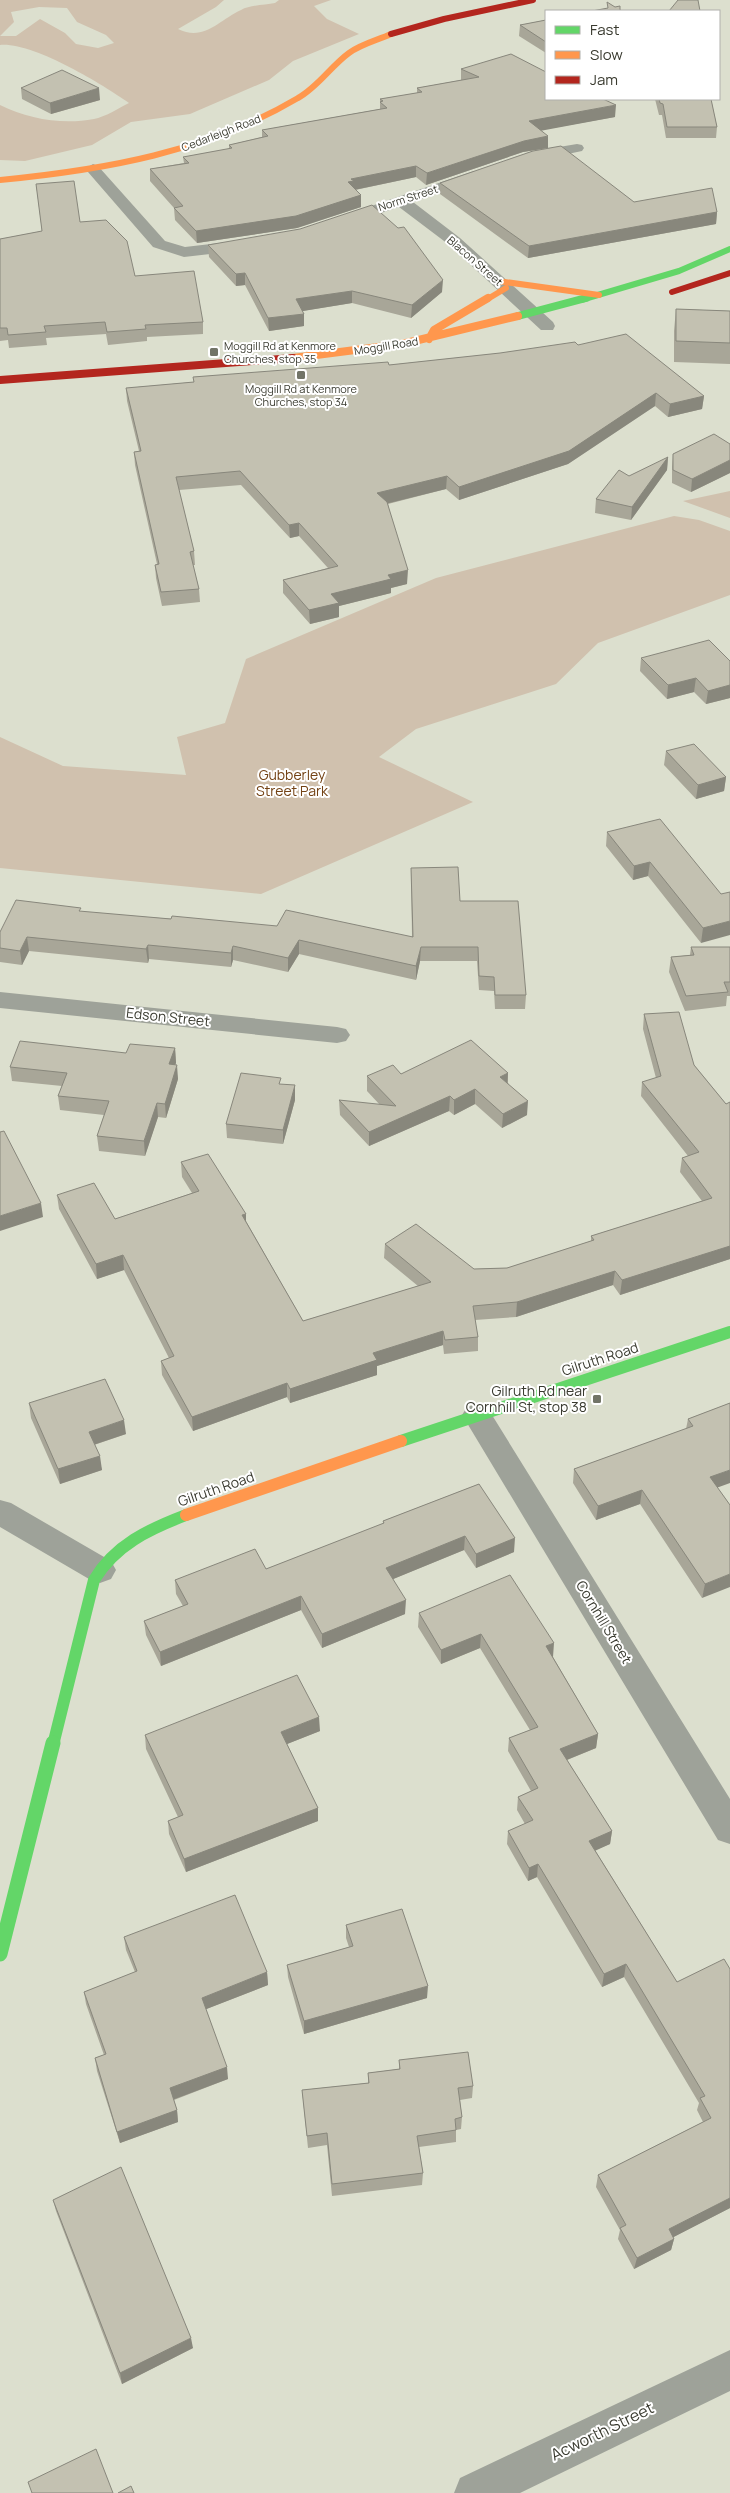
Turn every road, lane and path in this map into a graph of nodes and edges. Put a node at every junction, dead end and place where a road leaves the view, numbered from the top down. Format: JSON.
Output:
{"nodes":[{"id":1,"x":533,"y":0,"type":"edge"},
{"id":2,"x":577,"y":148,"type":"dead end"},
{"id":3,"x":512,"y":163,"type":"edge"},
{"id":4,"x":93,"y":170,"type":"junction"},
{"id":5,"x":486,"y":172,"type":"edge"},
{"id":6,"x":0,"y":180,"type":"edge"},
{"id":7,"x":400,"y":200,"type":"junction"},
{"id":8,"x":331,"y":225,"type":"edge"},
{"id":9,"x":264,"y":242,"type":"edge"},
{"id":10,"x":730,"y":249,"type":"edge"},
{"id":11,"x":730,"y":273,"type":"edge"},
{"id":12,"x":502,"y":284,"type":"junction"},
{"id":13,"x":599,"y":294,"type":"junction"},
{"id":14,"x":662,"y":295,"type":"dead end"},
{"id":15,"x":532,"y":312,"type":"junction"},
{"id":16,"x":545,"y":327,"type":"dead end"},
{"id":17,"x":429,"y":338,"type":"junction"},
{"id":18,"x":327,"y":366,"type":"edge"},
{"id":19,"x":0,"y":380,"type":"edge"},
{"id":20,"x":0,"y":391,"type":"edge"},
{"id":21,"x":0,"y":1000,"type":"edge"},
{"id":22,"x":336,"y":1034,"type":"dead end"},
{"id":23,"x":730,"y":1332,"type":"edge"},
{"id":24,"x":478,"y":1415,"type":"junction"},
{"id":25,"x":0,"y":1512,"type":"edge"},
{"id":26,"x":100,"y":1570,"type":"junction"},
{"id":27,"x":730,"y":1829,"type":"edge"},
{"id":28,"x":0,"y":1954,"type":"edge"},
{"id":29,"x":730,"y":2370,"type":"edge"},
{"id":30,"x":497,"y":2488,"type":"edge"}],
"edges":[{"from":1,"to":4,"type":"main road","name":"Cedarleigh Road"},
{"from":2,"to":3,"type":"street"},
{"from":4,"to":6,"type":"main road","name":"Cedarleigh Road"},
{"from":4,"to":9,"type":"street"},
{"from":5,"to":7,"type":"street","name":"Norm Street"},
{"from":7,"to":8,"type":"street","name":"Norm Street"},
{"from":7,"to":12,"type":"street","name":"Blacon Street"},
{"from":10,"to":13,"type":"main road","name":"Moggill Road"},
{"from":11,"to":14,"type":"main road"},
{"from":12,"to":13,"type":"main road"},
{"from":12,"to":15,"type":"street","name":"Blacon Street"},
{"from":12,"to":17,"type":"main road"},
{"from":13,"to":15,"type":"main road","name":"Moggill Road"},
{"from":15,"to":16,"type":"street","name":"Blacon Street"},
{"from":15,"to":17,"type":"main road","name":"Moggill Road"},
{"from":17,"to":19,"type":"main road","name":"Moggill Road"},
{"from":18,"to":20,"type":"main road"},
{"from":21,"to":22,"type":"street","name":"Edson Street"},
{"from":23,"to":24,"type":"main road","name":"Gilruth Road"},
{"from":24,"to":26,"type":"main road","name":"Gilruth Road"},
{"from":24,"to":27,"type":"street","name":"Cornhill Street"},
{"from":25,"to":26,"type":"street"},
{"from":26,"to":28,"type":"main road","name":"Gilruth Road"},
{"from":29,"to":30,"type":"street","name":"Acworth Street"}]}
